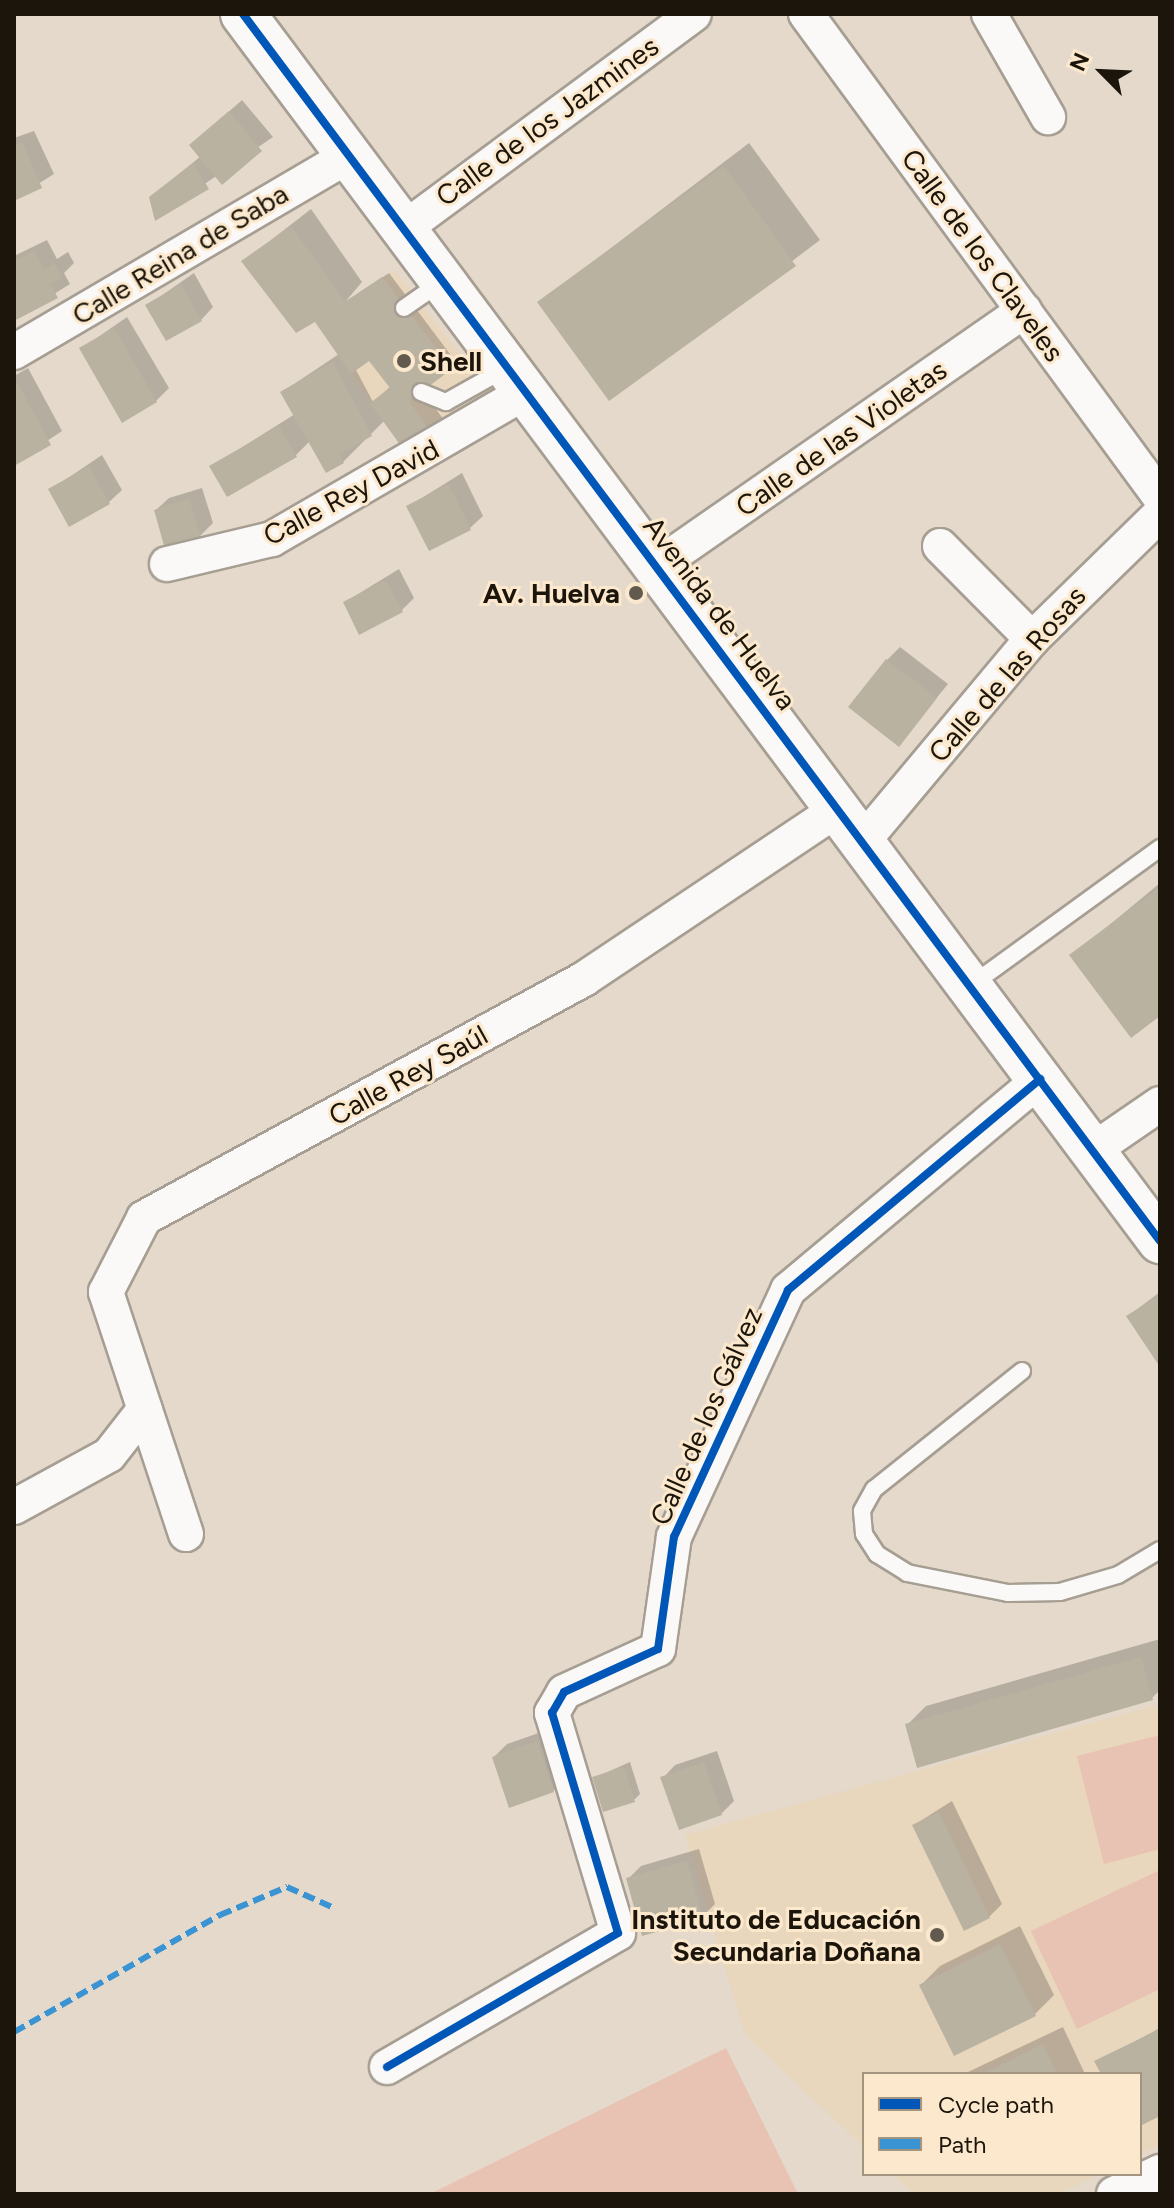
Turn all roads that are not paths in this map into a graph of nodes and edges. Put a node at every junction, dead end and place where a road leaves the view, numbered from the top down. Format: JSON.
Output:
{"nodes":[{"id":1,"x":243,"y":14,"type":"edge"},
{"id":2,"x":694,"y":14,"type":"edge"},
{"id":3,"x":806,"y":14,"type":"edge"},
{"id":4,"x":989,"y":14,"type":"edge"},
{"id":5,"x":1048,"y":117,"type":"dead end"},
{"id":6,"x":347,"y":157,"type":"junction"},
{"id":7,"x":402,"y":230,"type":"junction"},
{"id":8,"x":440,"y":283,"type":"junction"},
{"id":9,"x":404,"y":308,"type":"dead end"},
{"id":10,"x":1024,"y":311,"type":"junction"},
{"id":11,"x":14,"y":352,"type":"edge"},
{"id":12,"x":515,"y":381,"type":"junction"},
{"id":13,"x":421,"y":392,"type":"dead end"},
{"id":14,"x":1160,"y":497,"type":"edge"},
{"id":15,"x":1160,"y":514,"type":"edge"},
{"id":16,"x":940,"y":546,"type":"dead end"},
{"id":17,"x":167,"y":564,"type":"dead end"},
{"id":18,"x":658,"y":565,"type":"junction"},
{"id":19,"x":1032,"y":639,"type":"junction"},
{"id":20,"x":851,"y":825,"type":"junction"},
{"id":21,"x":1160,"y":848,"type":"edge"},
{"id":22,"x":970,"y":986,"type":"junction"},
{"id":23,"x":1040,"y":1079,"type":"junction"},
{"id":24,"x":1160,"y":1104,"type":"edge"},
{"id":25,"x":1093,"y":1150,"type":"junction"},
{"id":26,"x":1160,"y":1241,"type":"edge"},
{"id":27,"x":1022,"y":1371,"type":"dead end"},
{"id":28,"x":145,"y":1409,"type":"junction"},
{"id":29,"x":14,"y":1507,"type":"edge"},
{"id":30,"x":186,"y":1534,"type":"dead end"},
{"id":31,"x":1160,"y":1550,"type":"edge"},
{"id":32,"x":387,"y":2067,"type":"dead end"},
{"id":33,"x":1160,"y":2172,"type":"edge"},
{"id":34,"x":1114,"y":2194,"type":"edge"}],
"edges":[{"from":1,"to":6,"type":"street","name":"Avenida de Huelva"},
{"from":2,"to":7,"type":"street","name":"Calle de los Jazmines"},
{"from":3,"to":10,"type":"street","name":"Calle de los Claveles"},
{"from":4,"to":5,"type":"street"},
{"from":6,"to":7,"type":"street","name":"Avenida de Huelva"},
{"from":6,"to":11,"type":"street","name":"Calle Reina de Saba"},
{"from":7,"to":8,"type":"street","name":"Avenida de Huelva"},
{"from":8,"to":9,"type":"lane"},
{"from":8,"to":12,"type":"street","name":"Avenida de Huelva"},
{"from":10,"to":14,"type":"street","name":"Calle de los Claveles"},
{"from":10,"to":18,"type":"street","name":"Calle de las Violetas"},
{"from":12,"to":13,"type":"lane"},
{"from":12,"to":17,"type":"street","name":"Calle Rey David"},
{"from":12,"to":18,"type":"street","name":"Avenida de Huelva"},
{"from":15,"to":19,"type":"street","name":"Calle de las Rosas"},
{"from":16,"to":19,"type":"street"},
{"from":18,"to":20,"type":"street","name":"Avenida de Huelva"},
{"from":19,"to":20,"type":"street","name":"Calle de las Rosas"},
{"from":20,"to":22,"type":"street","name":"Avenida de Huelva"},
{"from":20,"to":28,"type":"street","name":"Calle Rey Saúl"},
{"from":21,"to":22,"type":"lane"},
{"from":22,"to":23,"type":"street","name":"Avenida de Huelva"},
{"from":23,"to":25,"type":"street","name":"Avenida de Huelva"},
{"from":23,"to":32,"type":"street","name":"Calle de los Gálvez"},
{"from":24,"to":25,"type":"street"},
{"from":25,"to":26,"type":"street","name":"Avenida de Huelva"},
{"from":27,"to":31,"type":"lane"},
{"from":28,"to":29,"type":"street"},
{"from":28,"to":30,"type":"street","name":"Calle Rey Saúl"},
{"from":33,"to":34,"type":"street"}]}
